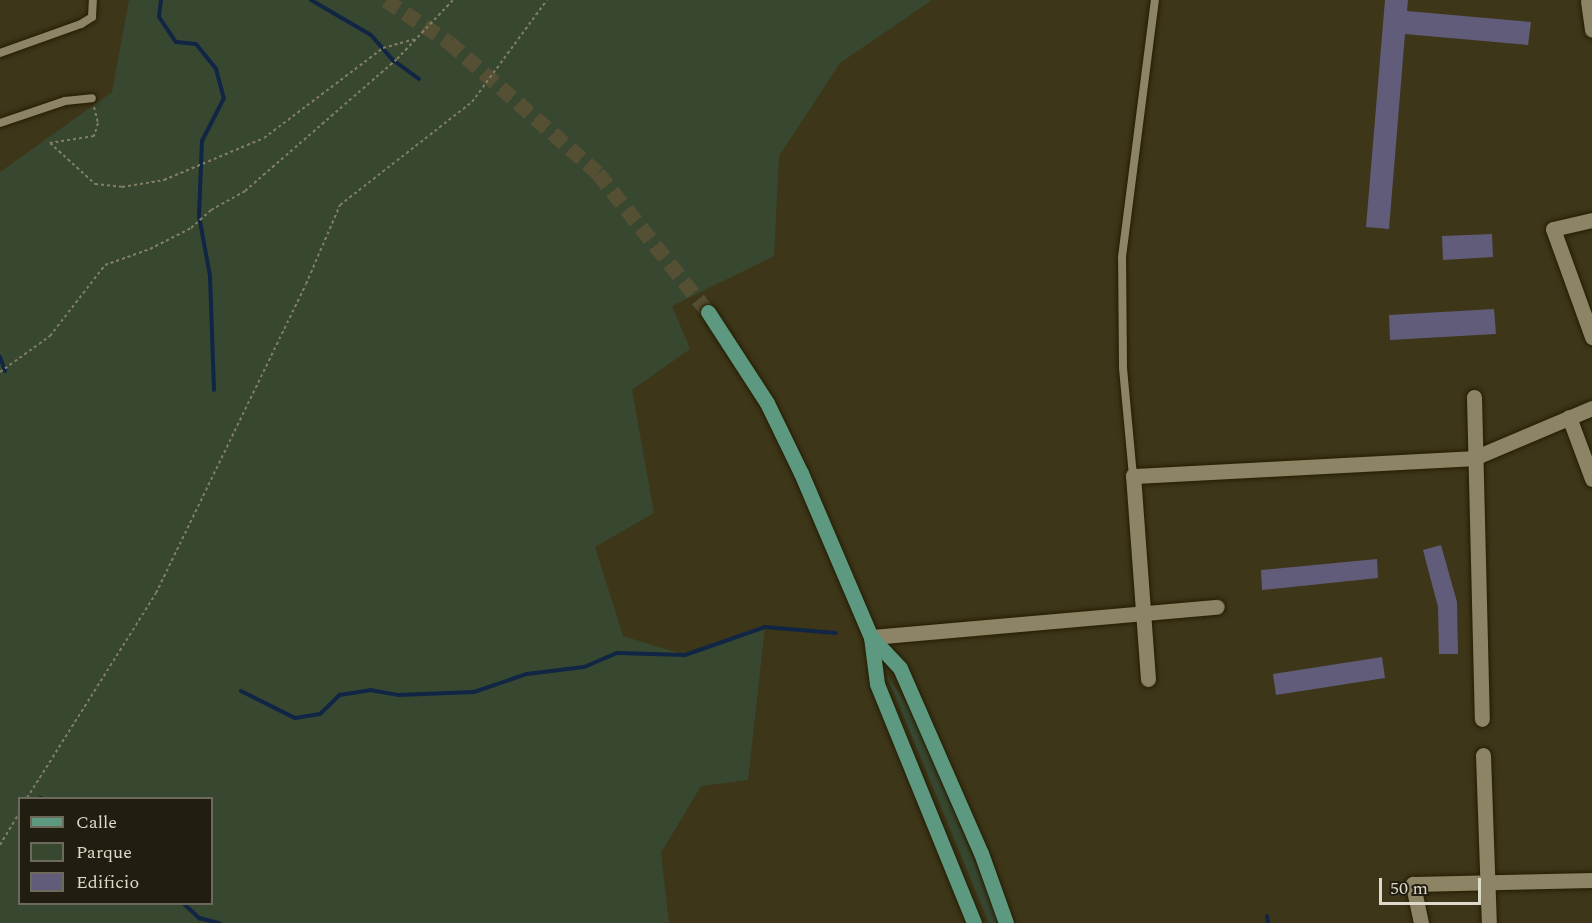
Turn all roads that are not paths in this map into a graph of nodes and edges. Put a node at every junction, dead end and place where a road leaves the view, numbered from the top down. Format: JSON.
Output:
{"nodes":[{"id":1,"x":93,"y":0,"type":"edge"},
{"id":2,"x":1155,"y":0,"type":"edge"},
{"id":3,"x":1589,"y":3,"type":"edge"},
{"id":4,"x":1592,"y":30,"type":"edge"},
{"id":5,"x":0,"y":53,"type":"edge"},
{"id":6,"x":92,"y":98,"type":"road end"},
{"id":7,"x":0,"y":123,"type":"edge"},
{"id":8,"x":1592,"y":220,"type":"edge"},
{"id":9,"x":708,"y":312,"type":"tunnel mouth"},
{"id":10,"x":1592,"y":337,"type":"edge"},
{"id":11,"x":1474,"y":397,"type":"dead end"},
{"id":12,"x":1592,"y":408,"type":"edge"},
{"id":13,"x":1569,"y":417,"type":"junction"},
{"id":14,"x":1474,"y":458,"type":"junction"},
{"id":15,"x":1133,"y":476,"type":"junction"},
{"id":16,"x":1592,"y":479,"type":"edge"},
{"id":17,"x":1217,"y":607,"type":"dead end"},
{"id":18,"x":1143,"y":613,"type":"junction"},
{"id":19,"x":872,"y":637,"type":"junction"},
{"id":20,"x":1148,"y":679,"type":"dead end"},
{"id":21,"x":1482,"y":718,"type":"dead end"},
{"id":22,"x":1483,"y":755,"type":"dead end"},
{"id":23,"x":1592,"y":880,"type":"edge"},
{"id":24,"x":1487,"y":881,"type":"junction"},
{"id":25,"x":974,"y":923,"type":"edge"},
{"id":26,"x":1006,"y":923,"type":"edge"},
{"id":27,"x":1421,"y":923,"type":"edge"},
{"id":28,"x":1489,"y":923,"type":"edge"}],
"edges":[{"from":1,"to":5,"type":"lane"},
{"from":2,"to":15,"type":"lane"},
{"from":3,"to":4,"type":"street"},
{"from":6,"to":7,"type":"lane"},
{"from":8,"to":10,"type":"street"},
{"from":9,"to":19,"type":"main road"},
{"from":11,"to":14,"type":"street"},
{"from":12,"to":13,"type":"street"},
{"from":13,"to":14,"type":"street"},
{"from":13,"to":16,"type":"street"},
{"from":14,"to":15,"type":"street"},
{"from":14,"to":21,"type":"street"},
{"from":15,"to":18,"type":"street"},
{"from":17,"to":18,"type":"street"},
{"from":18,"to":19,"type":"street"},
{"from":18,"to":20,"type":"street"},
{"from":19,"to":25,"type":"main road"},
{"from":19,"to":26,"type":"main road"},
{"from":22,"to":24,"type":"street"},
{"from":23,"to":24,"type":"street"},
{"from":24,"to":27,"type":"street"},
{"from":24,"to":28,"type":"street"}]}
